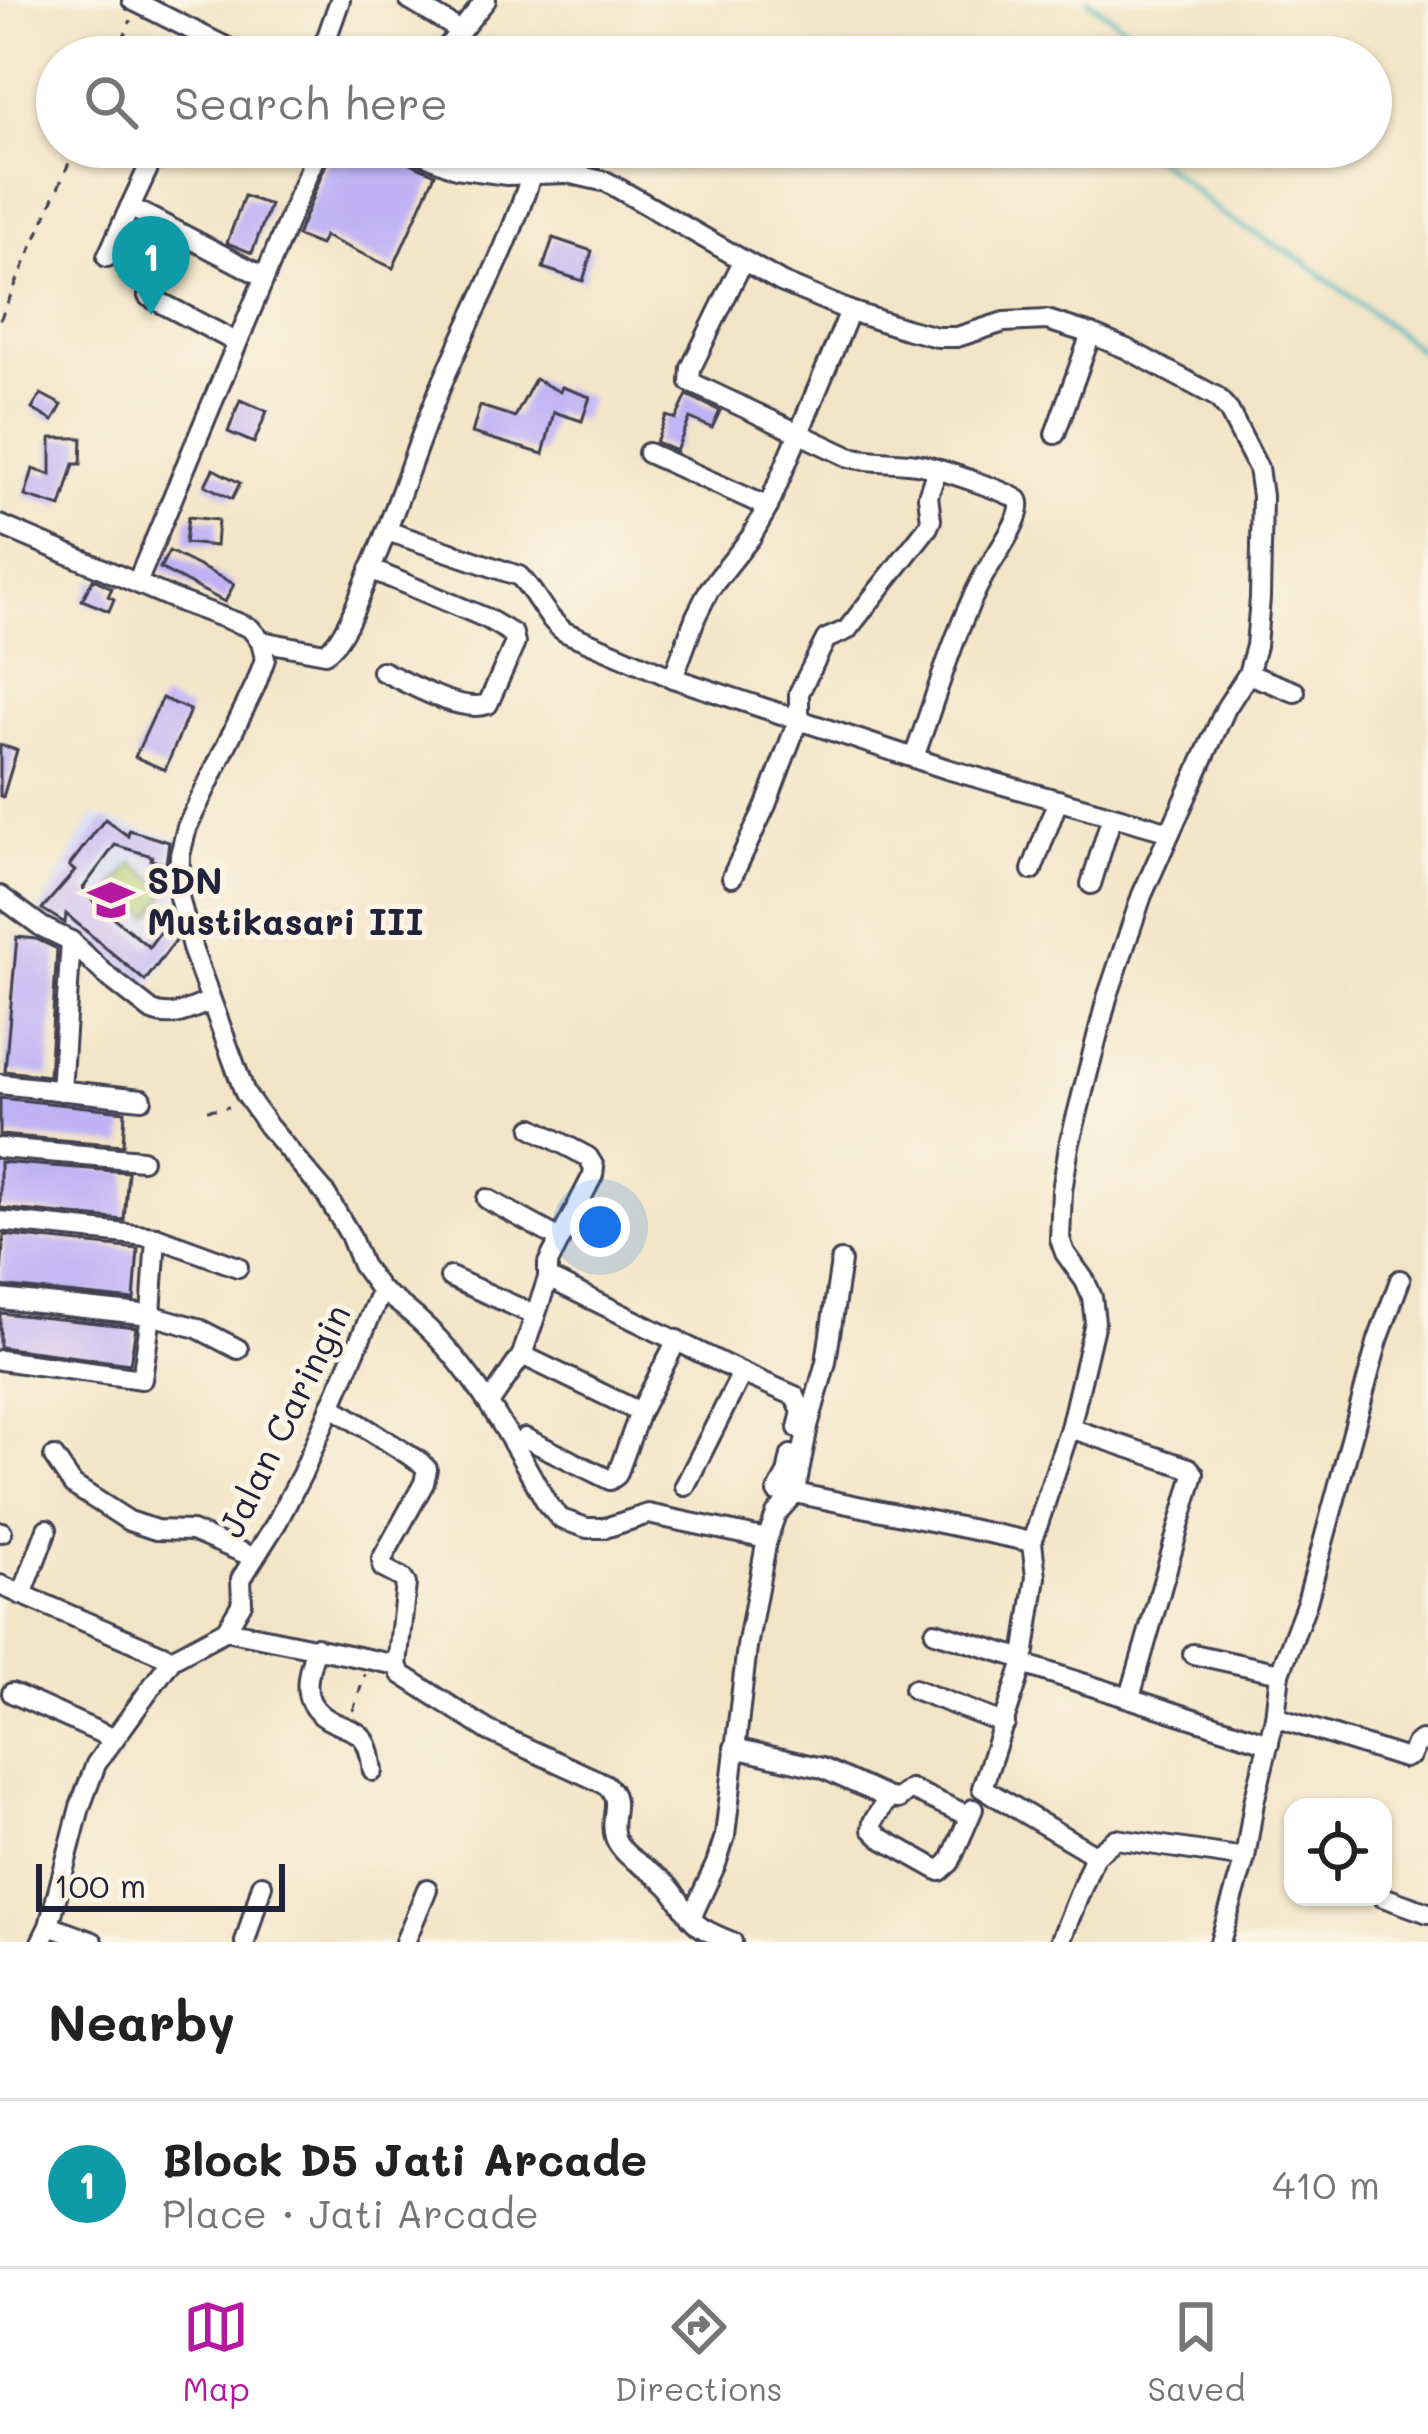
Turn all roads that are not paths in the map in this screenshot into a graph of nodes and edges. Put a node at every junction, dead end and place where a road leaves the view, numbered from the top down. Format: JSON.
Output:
{"nodes":[{"id":1,"x":340,"y":0,"type":"edge"},
{"id":2,"x":410,"y":0,"type":"edge"},
{"id":3,"x":486,"y":0,"type":"edge"},
{"id":4,"x":137,"y":1,"type":"edge"},
{"id":5,"x":451,"y":25,"type":"dead end"},
{"id":6,"x":205,"y":36,"type":"edge"},
{"id":7,"x":327,"y":36,"type":"edge"},
{"id":8,"x":456,"y":36,"type":"edge"},
{"id":9,"x":148,"y":168,"type":"edge"},
{"id":10,"x":311,"y":168,"type":"edge"},
{"id":11,"x":456,"y":168,"type":"edge"},
{"id":12,"x":532,"y":175,"type":"junction"},
{"id":13,"x":130,"y":207,"type":"junction"},
{"id":14,"x":178,"y":232,"type":"junction"},
{"id":15,"x":107,"y":257,"type":"dead end"},
{"id":16,"x":743,"y":261,"type":"junction"},
{"id":17,"x":264,"y":277,"type":"junction"},
{"id":18,"x":850,"y":311,"type":"junction"},
{"id":19,"x":1091,"y":334,"type":"junction"},
{"id":20,"x":232,"y":340,"type":"dead end"},
{"id":21,"x":799,"y":434,"type":"junction"},
{"id":22,"x":1055,"y":434,"type":"dead end"},
{"id":23,"x":648,"y":453,"type":"dead end"},
{"id":24,"x":937,"y":470,"type":"junction"},
{"id":25,"x":768,"y":507,"type":"junction"},
{"id":26,"x":0,"y":525,"type":"edge"},
{"id":27,"x":387,"y":531,"type":"junction"},
{"id":28,"x":370,"y":569,"type":"junction"},
{"id":29,"x":136,"y":583,"type":"junction"},
{"id":30,"x":261,"y":641,"type":"junction"},
{"id":31,"x":382,"y":670,"type":"dead end"},
{"id":32,"x":1248,"y":674,"type":"junction"},
{"id":33,"x":673,"y":677,"type":"junction"},
{"id":34,"x":1295,"y":692,"type":"dead end"},
{"id":35,"x":799,"y":718,"type":"junction"},
{"id":36,"x":914,"y":757,"type":"junction"},
{"id":37,"x":1058,"y":800,"type":"junction"},
{"id":38,"x":1112,"y":816,"type":"junction"},
{"id":39,"x":1170,"y":832,"type":"junction"},
{"id":40,"x":1032,"y":870,"type":"dead end"},
{"id":41,"x":732,"y":877,"type":"dead end"},
{"id":42,"x":1091,"y":884,"type":"dead end"},
{"id":43,"x":0,"y":896,"type":"edge"},
{"id":44,"x":71,"y":941,"type":"junction"},
{"id":45,"x":211,"y":1001,"type":"junction"},
{"id":46,"x":0,"y":1084,"type":"edge"},
{"id":47,"x":61,"y":1091,"type":"junction"},
{"id":48,"x":142,"y":1099,"type":"dead end"},
{"id":49,"x":533,"y":1128,"type":"dead end"},
{"id":50,"x":0,"y":1148,"type":"edge"},
{"id":51,"x":142,"y":1160,"type":"dead end"},
{"id":52,"x":487,"y":1199,"type":"dead end"},
{"id":53,"x":0,"y":1221,"type":"edge"},
{"id":54,"x":156,"y":1237,"type":"junction"},
{"id":55,"x":560,"y":1239,"type":"junction"},
{"id":56,"x":841,"y":1261,"type":"dead end"},
{"id":57,"x":238,"y":1268,"type":"dead end"},
{"id":58,"x":450,"y":1277,"type":"dead end"},
{"id":59,"x":548,"y":1278,"type":"junction"},
{"id":60,"x":1400,"y":1280,"type":"dead end"},
{"id":61,"x":382,"y":1291,"type":"junction"},
{"id":62,"x":0,"y":1299,"type":"edge"},
{"id":63,"x":152,"y":1315,"type":"junction"},
{"id":64,"x":536,"y":1316,"type":"junction"},
{"id":65,"x":677,"y":1340,"type":"junction"},
{"id":66,"x":238,"y":1348,"type":"dead end"},
{"id":67,"x":522,"y":1354,"type":"junction"},
{"id":68,"x":0,"y":1360,"type":"edge"},
{"id":69,"x":742,"y":1372,"type":"junction"},
{"id":70,"x":490,"y":1402,"type":"junction"},
{"id":71,"x":331,"y":1406,"type":"junction"},
{"id":72,"x":640,"y":1412,"type":"junction"},
{"id":73,"x":1070,"y":1428,"type":"junction"},
{"id":74,"x":525,"y":1438,"type":"dead end"},
{"id":75,"x":54,"y":1457,"type":"dead end"},
{"id":76,"x":685,"y":1486,"type":"dead end"},
{"id":77,"x":786,"y":1492,"type":"junction"},
{"id":78,"x":47,"y":1528,"type":"dead end"},
{"id":79,"x":767,"y":1539,"type":"junction"},
{"id":80,"x":1032,"y":1542,"type":"junction"},
{"id":81,"x":253,"y":1557,"type":"junction"},
{"id":82,"x":0,"y":1585,"type":"edge"},
{"id":83,"x":22,"y":1594,"type":"junction"},
{"id":84,"x":226,"y":1630,"type":"junction"},
{"id":85,"x":935,"y":1632,"type":"dead end"},
{"id":86,"x":316,"y":1647,"type":"junction"},
{"id":87,"x":1193,"y":1654,"type":"dead end"},
{"id":88,"x":172,"y":1659,"type":"junction"},
{"id":89,"x":1024,"y":1662,"type":"junction"},
{"id":90,"x":397,"y":1665,"type":"junction"},
{"id":91,"x":1280,"y":1672,"type":"junction"},
{"id":92,"x":914,"y":1689,"type":"dead end"},
{"id":93,"x":12,"y":1693,"type":"dead end"},
{"id":94,"x":1130,"y":1697,"type":"junction"},
{"id":95,"x":1276,"y":1717,"type":"junction"},
{"id":96,"x":1005,"y":1724,"type":"junction"},
{"id":97,"x":112,"y":1738,"type":"junction"},
{"id":98,"x":1428,"y":1742,"type":"edge"},
{"id":99,"x":1269,"y":1743,"type":"junction"},
{"id":100,"x":734,"y":1748,"type":"junction"},
{"id":101,"x":373,"y":1771,"type":"dead end"},
{"id":102,"x":982,"y":1788,"type":"junction"},
{"id":103,"x":888,"y":1798,"type":"junction"},
{"id":104,"x":969,"y":1816,"type":"junction"},
{"id":105,"x":1095,"y":1856,"type":"junction"},
{"id":106,"x":1245,"y":1858,"type":"junction"},
{"id":107,"x":262,"y":1885,"type":"dead end"},
{"id":108,"x":428,"y":1889,"type":"dead end"},
{"id":109,"x":1392,"y":1900,"type":"edge"},
{"id":110,"x":1428,"y":1913,"type":"edge"},
{"id":111,"x":696,"y":1929,"type":"edge"},
{"id":112,"x":45,"y":1934,"type":"edge"},
{"id":113,"x":94,"y":1942,"type":"edge"},
{"id":114,"x":245,"y":1942,"type":"edge"},
{"id":115,"x":405,"y":1942,"type":"edge"},
{"id":116,"x":732,"y":1942,"type":"edge"},
{"id":117,"x":1060,"y":1942,"type":"edge"},
{"id":118,"x":1220,"y":1942,"type":"edge"}],
"edges":[{"from":1,"to":7,"type":"street"},
{"from":2,"to":5,"type":"street"},
{"from":3,"to":8,"type":"street"},
{"from":4,"to":6,"type":"street"},
{"from":9,"to":13,"type":"street"},
{"from":10,"to":17,"type":"street"},
{"from":11,"to":12,"type":"street"},
{"from":12,"to":16,"type":"street"},
{"from":12,"to":27,"type":"street"},
{"from":13,"to":14,"type":"street"},
{"from":13,"to":15,"type":"street"},
{"from":14,"to":17,"type":"street"},
{"from":14,"to":20,"type":"street"},
{"from":16,"to":18,"type":"street"},
{"from":16,"to":21,"type":"street"},
{"from":17,"to":29,"type":"street"},
{"from":18,"to":19,"type":"street"},
{"from":18,"to":21,"type":"street"},
{"from":19,"to":22,"type":"street"},
{"from":19,"to":32,"type":"street"},
{"from":21,"to":24,"type":"street"},
{"from":21,"to":25,"type":"street"},
{"from":23,"to":25,"type":"street"},
{"from":24,"to":35,"type":"street"},
{"from":24,"to":36,"type":"street"},
{"from":25,"to":33,"type":"street"},
{"from":26,"to":29,"type":"street"},
{"from":27,"to":28,"type":"street"},
{"from":27,"to":33,"type":"street"},
{"from":28,"to":30,"type":"street"},
{"from":28,"to":31,"type":"street"},
{"from":29,"to":30,"type":"street"},
{"from":30,"to":45,"type":"street","name":"Jalan Caringin"},
{"from":32,"to":34,"type":"street"},
{"from":32,"to":39,"type":"street"},
{"from":33,"to":35,"type":"street"},
{"from":35,"to":36,"type":"street"},
{"from":35,"to":41,"type":"street"},
{"from":36,"to":37,"type":"street"},
{"from":37,"to":38,"type":"street"},
{"from":37,"to":40,"type":"street"},
{"from":38,"to":39,"type":"street"},
{"from":38,"to":42,"type":"street"},
{"from":39,"to":73,"type":"street"},
{"from":43,"to":44,"type":"street"},
{"from":44,"to":45,"type":"street"},
{"from":44,"to":47,"type":"street"},
{"from":45,"to":61,"type":"street","name":"Jalan Caringin"},
{"from":46,"to":47,"type":"street"},
{"from":47,"to":48,"type":"street"},
{"from":49,"to":55,"type":"street"},
{"from":50,"to":51,"type":"street"},
{"from":52,"to":55,"type":"street"},
{"from":53,"to":54,"type":"street"},
{"from":54,"to":57,"type":"street"},
{"from":54,"to":63,"type":"street"},
{"from":55,"to":59,"type":"street"},
{"from":56,"to":77,"type":"street"},
{"from":58,"to":64,"type":"street"},
{"from":59,"to":64,"type":"street"},
{"from":59,"to":65,"type":"street"},
{"from":60,"to":91,"type":"street"},
{"from":61,"to":70,"type":"street"},
{"from":61,"to":71,"type":"street","name":"Jalan Caringin"},
{"from":62,"to":63,"type":"street"},
{"from":63,"to":66,"type":"street"},
{"from":63,"to":68,"type":"street"},
{"from":64,"to":67,"type":"street"},
{"from":65,"to":69,"type":"street"},
{"from":65,"to":72,"type":"street"},
{"from":67,"to":70,"type":"street"},
{"from":67,"to":72,"type":"street"},
{"from":69,"to":76,"type":"street"},
{"from":69,"to":77,"type":"street"},
{"from":70,"to":79,"type":"street"},
{"from":71,"to":81,"type":"street","name":"Jalan Caringin"},
{"from":71,"to":90,"type":"street"},
{"from":72,"to":74,"type":"street"},
{"from":73,"to":80,"type":"street"},
{"from":73,"to":94,"type":"street"},
{"from":75,"to":81,"type":"street"},
{"from":77,"to":79,"type":"street"},
{"from":77,"to":80,"type":"street"},
{"from":78,"to":83,"type":"street"},
{"from":79,"to":100,"type":"street"},
{"from":80,"to":89,"type":"street"},
{"from":81,"to":84,"type":"street","name":"Jalan Caringin"},
{"from":82,"to":83,"type":"street"},
{"from":83,"to":88,"type":"street"},
{"from":84,"to":86,"type":"street"},
{"from":84,"to":88,"type":"street"},
{"from":85,"to":89,"type":"street"},
{"from":86,"to":90,"type":"street"},
{"from":86,"to":101,"type":"street"},
{"from":87,"to":91,"type":"street"},
{"from":88,"to":97,"type":"street"},
{"from":89,"to":94,"type":"street"},
{"from":89,"to":96,"type":"street"},
{"from":90,"to":111,"type":"street"},
{"from":91,"to":95,"type":"street"},
{"from":92,"to":96,"type":"street"},
{"from":93,"to":97,"type":"street"},
{"from":94,"to":99,"type":"street"},
{"from":95,"to":98,"type":"street"},
{"from":95,"to":99,"type":"street"},
{"from":96,"to":102,"type":"street"},
{"from":97,"to":112,"type":"street"},
{"from":99,"to":106,"type":"street"},
{"from":100,"to":103,"type":"street"},
{"from":100,"to":111,"type":"street"},
{"from":102,"to":104,"type":"street"},
{"from":102,"to":105,"type":"street"},
{"from":103,"to":104,"type":"street"},
{"from":103,"to":104,"type":"street"},
{"from":105,"to":106,"type":"street"},
{"from":105,"to":117,"type":"street"},
{"from":106,"to":118,"type":"street"},
{"from":107,"to":114,"type":"street"},
{"from":108,"to":115,"type":"street"},
{"from":109,"to":110,"type":"street"},
{"from":111,"to":116,"type":"street"},
{"from":112,"to":113,"type":"street"}]}
